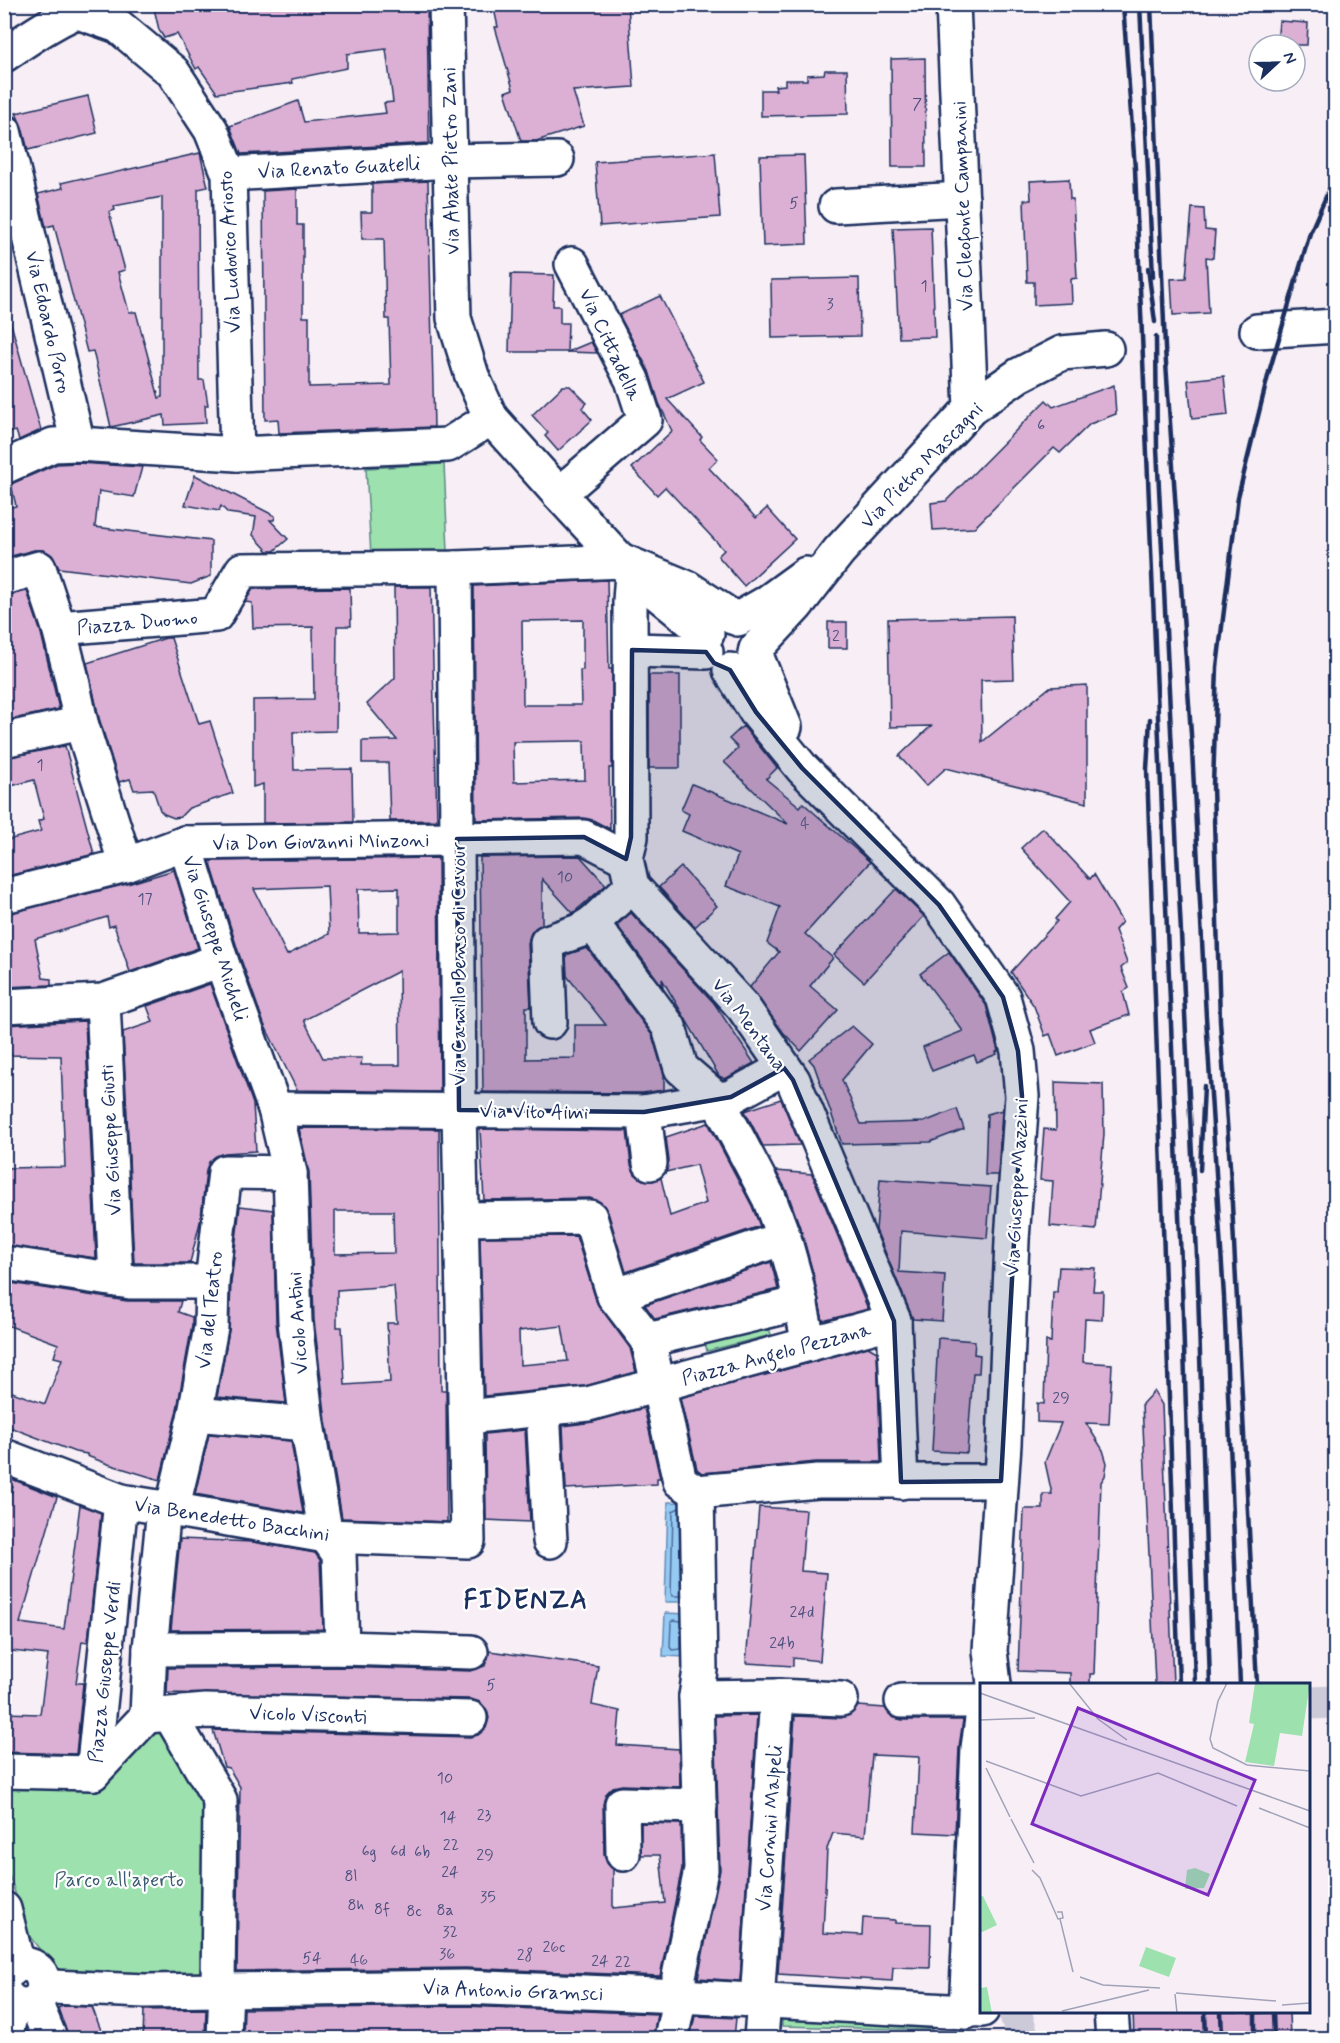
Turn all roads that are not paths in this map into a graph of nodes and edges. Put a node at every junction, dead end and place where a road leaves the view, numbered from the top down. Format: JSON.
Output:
{"nodes":[{"id":1,"x":446,"y":4,"type":"edge"},
{"id":2,"x":953,"y":4,"type":"edge"},
{"id":3,"x":85,"y":8,"type":"edge"},
{"id":4,"x":4,"y":55,"type":"edge"},
{"id":5,"x":4,"y":131,"type":"edge"},
{"id":6,"x":557,"y":159,"type":"dead end"},
{"id":7,"x":450,"y":161,"type":"junction"},
{"id":8,"x":229,"y":174,"type":"junction"},
{"id":9,"x":962,"y":199,"type":"junction"},
{"id":10,"x":836,"y":206,"type":"dead end"},
{"id":11,"x":572,"y":264,"type":"dead end"},
{"id":12,"x":1335,"y":326,"type":"edge"},
{"id":13,"x":1257,"y":331,"type":"dead end"},
{"id":14,"x":1106,"y":349,"type":"dead end"},
{"id":15,"x":971,"y":408,"type":"junction"},
{"id":16,"x":491,"y":418,"type":"junction"},
{"id":17,"x":78,"y":444,"type":"junction"},
{"id":18,"x":237,"y":454,"type":"junction"},
{"id":19,"x":4,"y":467,"type":"edge"},
{"id":20,"x":559,"y":494,"type":"junction"},
{"id":21,"x":628,"y":567,"type":"junction"},
{"id":22,"x":455,"y":568,"type":"junction"},
{"id":23,"x":4,"y":578,"type":"edge"},
{"id":24,"x":58,"y":628,"type":"junction"},
{"id":25,"x":732,"y":642,"type":"junction"},
{"id":26,"x":632,"y":650,"type":"junction"},
{"id":27,"x":81,"y":723,"type":"junction"},
{"id":28,"x":4,"y":740,"type":"edge"},
{"id":29,"x":458,"y":839,"type":"junction"},
{"id":30,"x":185,"y":843,"type":"junction"},
{"id":31,"x":126,"y":865,"type":"junction"},
{"id":32,"x":629,"y":872,"type":"junction"},
{"id":33,"x":4,"y":896,"type":"edge"},
{"id":34,"x":592,"y":923,"type":"junction"},
{"id":35,"x":221,"y":960,"type":"junction"},
{"id":36,"x":103,"y":1001,"type":"junction"},
{"id":37,"x":4,"y":1006,"type":"edge"},
{"id":38,"x":550,"y":1022,"type":"dead end"},
{"id":39,"x":784,"y":1068,"type":"junction"},
{"id":40,"x":717,"y":1100,"type":"junction"},
{"id":41,"x":275,"y":1109,"type":"junction"},
{"id":42,"x":459,"y":1110,"type":"junction"},
{"id":43,"x":644,"y":1112,"type":"junction"},
{"id":44,"x":650,"y":1163,"type":"dead end"},
{"id":45,"x":290,"y":1173,"type":"junction"},
{"id":46,"x":460,"y":1219,"type":"junction"},
{"id":47,"x":784,"y":1238,"type":"junction"},
{"id":48,"x":4,"y":1263,"type":"edge"},
{"id":49,"x":116,"y":1280,"type":"junction"},
{"id":50,"x":212,"y":1282,"type":"junction"},
{"id":51,"x":614,"y":1296,"type":"junction"},
{"id":52,"x":801,"y":1303,"type":"junction"},
{"id":53,"x":894,"y":1321,"type":"junction"},
{"id":54,"x":648,"y":1340,"type":"junction"},
{"id":55,"x":809,"y":1344,"type":"junction"},
{"id":56,"x":658,"y":1386,"type":"junction"},
{"id":57,"x":543,"y":1409,"type":"junction"},
{"id":58,"x":195,"y":1414,"type":"junction"},
{"id":59,"x":467,"y":1417,"type":"junction"},
{"id":60,"x":307,"y":1424,"type":"junction"},
{"id":61,"x":4,"y":1456,"type":"edge"},
{"id":62,"x":1000,"y":1481,"type":"junction"},
{"id":63,"x":902,"y":1482,"type":"junction"},
{"id":64,"x":697,"y":1492,"type":"junction"},
{"id":65,"x":121,"y":1501,"type":"junction"},
{"id":66,"x":168,"y":1509,"type":"junction"},
{"id":67,"x":326,"y":1536,"type":"junction"},
{"id":68,"x":468,"y":1541,"type":"joint"},
{"id":69,"x":550,"y":1541,"type":"dead end"},
{"id":70,"x":342,"y":1648,"type":"junction"},
{"id":71,"x":150,"y":1649,"type":"junction"},
{"id":72,"x":471,"y":1652,"type":"dead end"},
{"id":73,"x":994,"y":1683,"type":"edge"},
{"id":74,"x":777,"y":1696,"type":"junction"},
{"id":75,"x":696,"y":1697,"type":"junction"},
{"id":76,"x":841,"y":1699,"type":"dead end"},
{"id":77,"x":902,"y":1701,"type":"dead end"},
{"id":78,"x":980,"y":1701,"type":"edge"},
{"id":79,"x":158,"y":1715,"type":"junction"},
{"id":80,"x":470,"y":1718,"type":"dead end"},
{"id":81,"x":980,"y":1729,"type":"edge"},
{"id":82,"x":4,"y":1771,"type":"edge"},
{"id":83,"x":93,"y":1773,"type":"junction"},
{"id":84,"x":700,"y":1806,"type":"junction"},
{"id":85,"x":622,"y":1854,"type":"dead end"},
{"id":86,"x":4,"y":1909,"type":"edge"},
{"id":87,"x":21,"y":1987,"type":"edge"},
{"id":88,"x":222,"y":1989,"type":"junction"},
{"id":89,"x":680,"y":1996,"type":"junction"},
{"id":90,"x":764,"y":2001,"type":"junction"},
{"id":91,"x":974,"y":2011,"type":"edge"},
{"id":92,"x":1111,"y":2013,"type":"edge"},
{"id":93,"x":5,"y":2038,"type":"edge"},
{"id":94,"x":50,"y":2038,"type":"edge"},
{"id":95,"x":224,"y":2038,"type":"edge"},
{"id":96,"x":670,"y":2038,"type":"edge"},
{"id":97,"x":761,"y":2038,"type":"edge"},
{"id":98,"x":1113,"y":2038,"type":"edge"}],
"edges":[{"from":1,"to":7,"type":"street","name":"Via Abate Pietro Zani"},
{"from":2,"to":9,"type":"street","name":"Via Cleofonte Campanini"},
{"from":3,"to":4,"type":"street"},
{"from":3,"to":8,"type":"street","name":"Via Ludovico Ariosto"},
{"from":5,"to":17,"type":"street","name":"Via Edoardo Porro"},
{"from":6,"to":7,"type":"street","name":"Via Renato Guatelli"},
{"from":7,"to":8,"type":"street","name":"Via Renato Guatelli"},
{"from":7,"to":16,"type":"street","name":"Via Abate Pietro Zani"},
{"from":8,"to":18,"type":"street","name":"Via Ludovico Ariosto"},
{"from":9,"to":10,"type":"street"},
{"from":9,"to":15,"type":"street","name":"Via Cleofonte Campanini"},
{"from":11,"to":20,"type":"street","name":"Via Cittadella"},
{"from":12,"to":13,"type":"street"},
{"from":14,"to":15,"type":"street","name":"Via Pietro Mascagni"},
{"from":15,"to":25,"type":"street","name":"Via Pietro Mascagni"},
{"from":16,"to":18,"type":"street"},
{"from":16,"to":20,"type":"street"},
{"from":17,"to":18,"type":"street"},
{"from":17,"to":19,"type":"street"},
{"from":20,"to":21,"type":"street"},
{"from":21,"to":22,"type":"street"},
{"from":21,"to":25,"type":"street"},
{"from":21,"to":26,"type":"street"},
{"from":22,"to":24,"type":"street","name":"Piazza Duomo"},
{"from":22,"to":29,"type":"street","name":"Via Camillo Benso di Cavour"},
{"from":23,"to":24,"type":"street","name":"Piazza Duomo"},
{"from":24,"to":27,"type":"street","name":"Piazza Duomo"},
{"from":25,"to":26,"type":"street"},
{"from":25,"to":62,"type":"street","name":"Via Giuseppe Mazzini"},
{"from":26,"to":32,"type":"street"},
{"from":27,"to":28,"type":"street"},
{"from":27,"to":31,"type":"street"},
{"from":29,"to":30,"type":"street","name":"Via Don Giovanni Minzoni"},
{"from":29,"to":32,"type":"street","name":"Via Don Giovanni Minzoni"},
{"from":29,"to":42,"type":"street","name":"Via Camillo Benso di Cavour"},
{"from":30,"to":31,"type":"street","name":"Via Giuseppe Micheli"},
{"from":30,"to":35,"type":"street","name":"Via Giuseppe Micheli"},
{"from":31,"to":33,"type":"street","name":"Via Giuseppe Micheli"},
{"from":32,"to":34,"type":"street"},
{"from":32,"to":39,"type":"street","name":"Via Mentana"},
{"from":34,"to":38,"type":"street"},
{"from":34,"to":40,"type":"street"},
{"from":35,"to":36,"type":"street"},
{"from":35,"to":41,"type":"street","name":"Via Giuseppe Micheli"},
{"from":36,"to":37,"type":"street"},
{"from":36,"to":49,"type":"street","name":"Via Giuseppe Giusti"},
{"from":39,"to":40,"type":"street","name":"Via Vito Aimi"},
{"from":39,"to":53,"type":"street","name":"Via Mentana"},
{"from":40,"to":43,"type":"street","name":"Via Vito Aimi"},
{"from":40,"to":47,"type":"street"},
{"from":41,"to":42,"type":"street","name":"Via Vito Aimi"},
{"from":41,"to":45,"type":"street","name":"Vicolo Antini"},
{"from":42,"to":43,"type":"street","name":"Via Vito Aimi"},
{"from":42,"to":46,"type":"street","name":"Via Camillo Benso di Cavour"},
{"from":43,"to":44,"type":"street"},
{"from":45,"to":50,"type":"street","name":"Via del Teatro"},
{"from":45,"to":60,"type":"street","name":"Vicolo Antini"},
{"from":46,"to":51,"type":"street"},
{"from":46,"to":59,"type":"street","name":"Via Camillo Benso di Cavour"},
{"from":47,"to":51,"type":"street"},
{"from":47,"to":52,"type":"street"},
{"from":48,"to":49,"type":"street"},
{"from":49,"to":50,"type":"street"},
{"from":50,"to":58,"type":"street","name":"Via del Teatro"},
{"from":51,"to":54,"type":"street"},
{"from":52,"to":54,"type":"street"},
{"from":52,"to":55,"type":"street"},
{"from":53,"to":55,"type":"street","name":"Piazza Angelo Pezzana"},
{"from":53,"to":63,"type":"street","name":"Via Mentana"},
{"from":54,"to":56,"type":"street"},
{"from":55,"to":56,"type":"street","name":"Piazza Angelo Pezzana"},
{"from":56,"to":57,"type":"street","name":"Piazza Angelo Pezzana"},
{"from":56,"to":64,"type":"street"},
{"from":57,"to":59,"type":"street","name":"Piazza Angelo Pezzana"},
{"from":57,"to":69,"type":"street"},
{"from":58,"to":60,"type":"street"},
{"from":58,"to":66,"type":"street","name":"Via del Teatro"},
{"from":59,"to":68,"type":"street","name":"Via Camillo Benso di Cavour"},
{"from":60,"to":67,"type":"street","name":"Vicolo Antini"},
{"from":61,"to":65,"type":"street","name":"Via Benedetto Bacchini"},
{"from":62,"to":63,"type":"street"},
{"from":62,"to":73,"type":"street","name":"Via Giuseppe Mazzini"},
{"from":63,"to":64,"type":"street"},
{"from":64,"to":75,"type":"street"},
{"from":65,"to":66,"type":"street","name":"Via Benedetto Bacchini"},
{"from":65,"to":83,"type":"street","name":"Piazza Giuseppe Verdi"},
{"from":66,"to":67,"type":"street","name":"Via Benedetto Bacchini"},
{"from":66,"to":71,"type":"street"},
{"from":67,"to":68,"type":"street","name":"Via Benedetto Bacchini"},
{"from":67,"to":70,"type":"street","name":"Vicolo Antini"},
{"from":70,"to":71,"type":"street"},
{"from":70,"to":72,"type":"street"},
{"from":71,"to":79,"type":"street"},
{"from":74,"to":75,"type":"street"},
{"from":74,"to":76,"type":"street"},
{"from":74,"to":90,"type":"street","name":"Via Cornini Malpeli"},
{"from":75,"to":84,"type":"street"},
{"from":77,"to":78,"type":"street"},
{"from":79,"to":80,"type":"street","name":"Vicolo Visconti"},
{"from":79,"to":83,"type":"street","name":"Piazza Giuseppe Verdi"},
{"from":79,"to":88,"type":"street"},
{"from":81,"to":91,"type":"street"},
{"from":82,"to":83,"type":"street"},
{"from":84,"to":85,"type":"street"},
{"from":84,"to":89,"type":"street"},
{"from":86,"to":87,"type":"street"},
{"from":87,"to":88,"type":"street","name":"Via Antonio Gramsci"},
{"from":87,"to":93,"type":"street"},
{"from":87,"to":94,"type":"street"},
{"from":88,"to":89,"type":"street","name":"Via Antonio Gramsci"},
{"from":88,"to":95,"type":"street"},
{"from":89,"to":90,"type":"street","name":"Via Antonio Gramsci"},
{"from":89,"to":96,"type":"street"},
{"from":90,"to":91,"type":"street","name":"Via Antonio Gramsci"},
{"from":90,"to":97,"type":"street","name":"Via Cornini Malpeli"},
{"from":92,"to":98,"type":"street"}]}
